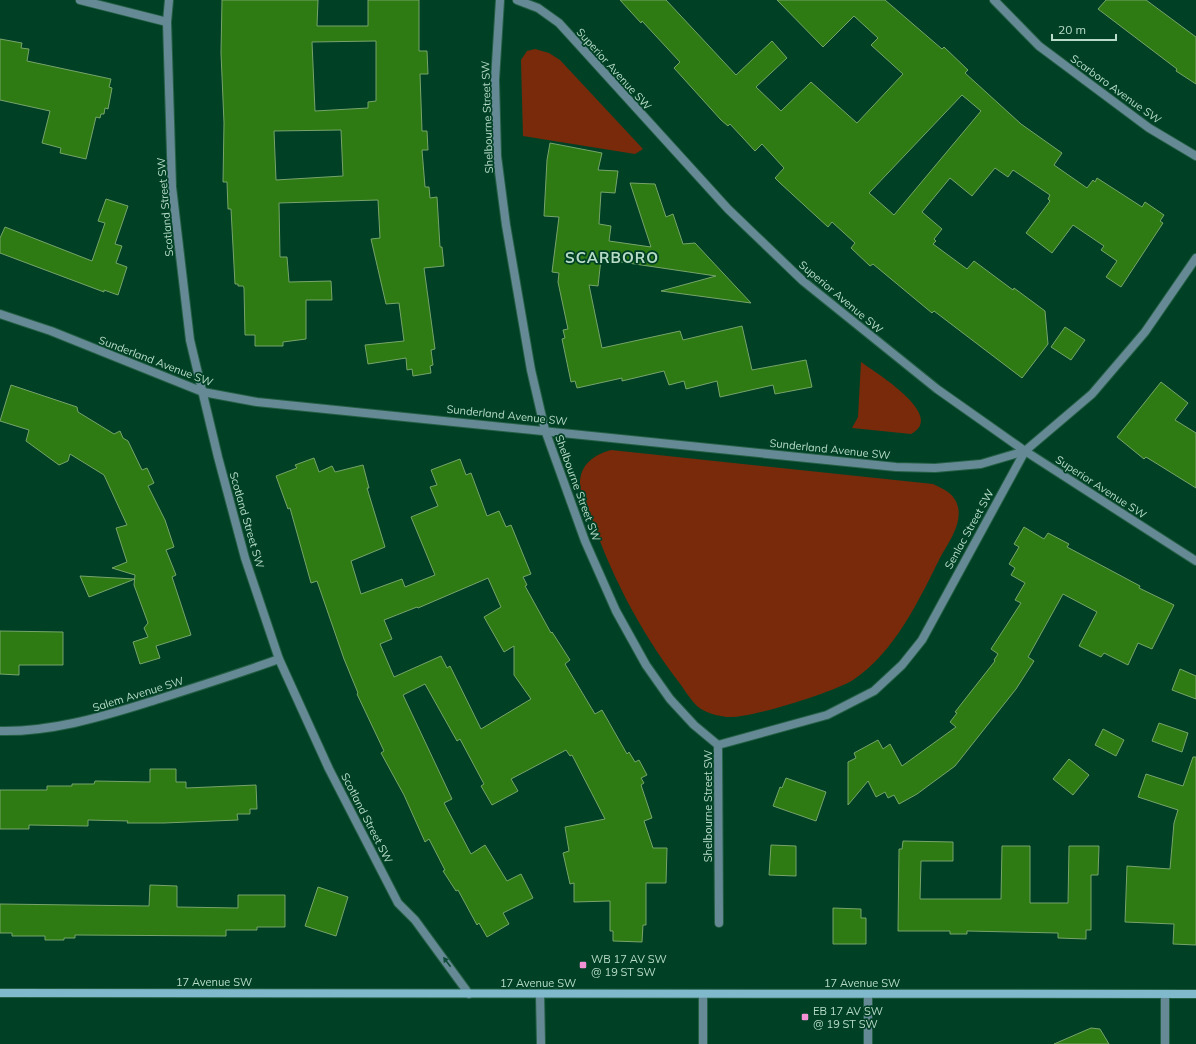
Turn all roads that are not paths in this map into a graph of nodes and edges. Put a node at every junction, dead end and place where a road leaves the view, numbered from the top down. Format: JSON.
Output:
{"nodes":[{"id":1,"x":80,"y":0,"type":"edge"},
{"id":2,"x":169,"y":0,"type":"edge"},
{"id":3,"x":500,"y":0,"type":"edge"},
{"id":4,"x":517,"y":0,"type":"edge"},
{"id":5,"x":994,"y":0,"type":"edge"},
{"id":6,"x":166,"y":22,"type":"junction"},
{"id":7,"x":1196,"y":156,"type":"edge"},
{"id":8,"x":1196,"y":258,"type":"edge"},
{"id":9,"x":0,"y":314,"type":"edge"},
{"id":10,"x":203,"y":392,"type":"junction"},
{"id":11,"x":545,"y":430,"type":"junction"},
{"id":12,"x":1025,"y":451,"type":"junction"},
{"id":13,"x":1196,"y":561,"type":"edge"},
{"id":14,"x":279,"y":659,"type":"junction"},
{"id":15,"x":0,"y":731,"type":"edge"},
{"id":16,"x":718,"y":745,"type":"junction"},
{"id":17,"x":720,"y":923,"type":"dead end"},
{"id":18,"x":0,"y":993,"type":"edge"},
{"id":19,"x":469,"y":994,"type":"junction"},
{"id":20,"x":540,"y":994,"type":"junction"},
{"id":21,"x":703,"y":994,"type":"junction"},
{"id":22,"x":868,"y":994,"type":"junction"},
{"id":23,"x":1165,"y":994,"type":"junction"},
{"id":24,"x":1196,"y":994,"type":"edge"},
{"id":25,"x":541,"y":1044,"type":"edge"},
{"id":26,"x":703,"y":1044,"type":"edge"},
{"id":27,"x":868,"y":1044,"type":"edge"},
{"id":28,"x":1165,"y":1044,"type":"edge"}],
"edges":[{"from":1,"to":6,"type":"street"},
{"from":2,"to":6,"type":"street","name":"Scotland Street SW"},
{"from":3,"to":11,"type":"street","name":"Shelbourne Street SW"},
{"from":4,"to":12,"type":"street","name":"Superior Avenue SW"},
{"from":5,"to":7,"type":"street","name":"Scarboro Avenue SW"},
{"from":6,"to":10,"type":"street","name":"Scotland Street SW"},
{"from":8,"to":12,"type":"street","name":"Senlac Street SW"},
{"from":9,"to":10,"type":"street","name":"Sunderland Avenue SW"},
{"from":10,"to":11,"type":"street","name":"Sunderland Avenue SW"},
{"from":10,"to":14,"type":"street","name":"Scotland Street SW"},
{"from":11,"to":12,"type":"street","name":"Sunderland Avenue SW"},
{"from":11,"to":16,"type":"street","name":"Shelbourne Street SW"},
{"from":12,"to":13,"type":"street","name":"Superior Avenue SW"},
{"from":12,"to":16,"type":"street","name":"Senlac Street SW"},
{"from":14,"to":15,"type":"street","name":"Salem Avenue SW"},
{"from":19,"to":14,"type":"street","name":"Scotland Street SW","one_way":true},
{"from":16,"to":17,"type":"street","name":"Shelbourne Street SW"},
{"from":18,"to":19,"type":"main road","name":"17 Avenue SW"},
{"from":19,"to":20,"type":"main road","name":"17 Avenue SW"},
{"from":20,"to":21,"type":"main road","name":"17 Avenue SW"},
{"from":20,"to":25,"type":"street"},
{"from":21,"to":22,"type":"main road","name":"17 Avenue SW"},
{"from":21,"to":26,"type":"street"},
{"from":22,"to":23,"type":"main road","name":"17 Avenue SW"},
{"from":22,"to":27,"type":"street"},
{"from":23,"to":24,"type":"main road","name":"17 Avenue SW"},
{"from":23,"to":28,"type":"street"}]}
